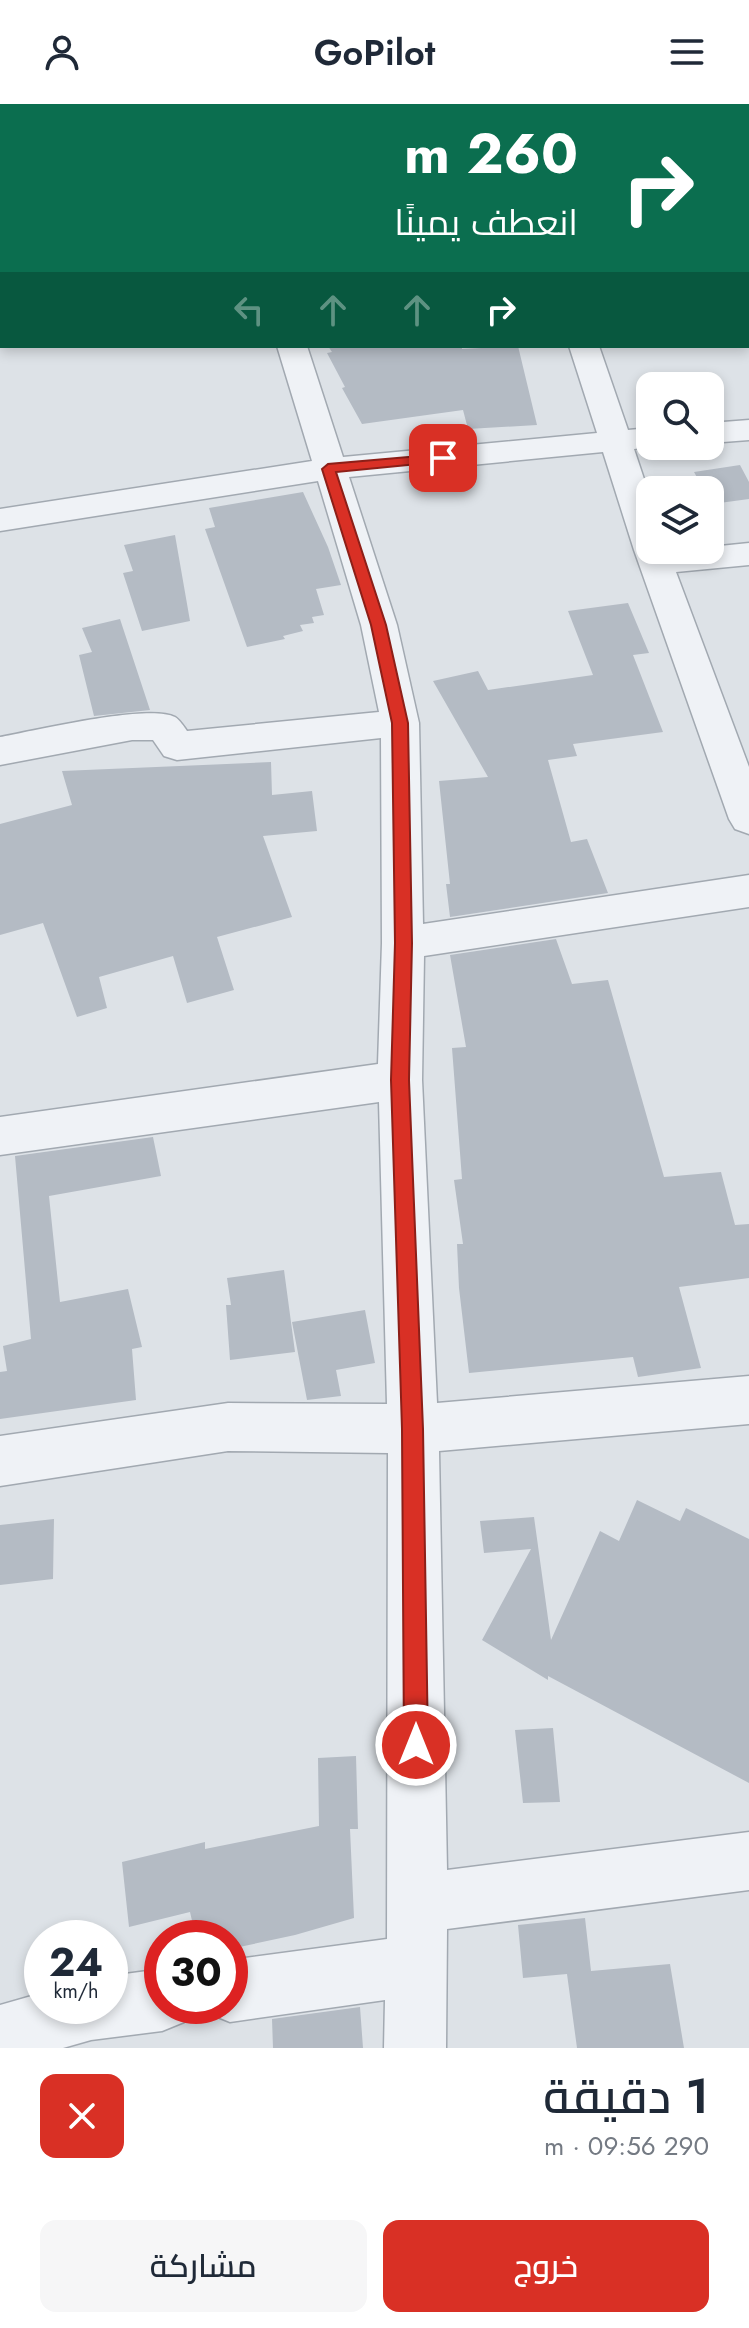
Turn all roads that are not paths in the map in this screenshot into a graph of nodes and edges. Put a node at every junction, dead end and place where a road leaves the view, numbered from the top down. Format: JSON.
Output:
{"nodes":[{"id":1,"x":293,"y":348,"type":"edge"},
{"id":2,"x":585,"y":348,"type":"edge"},
{"id":3,"x":749,"y":430,"type":"edge"},
{"id":4,"x":724,"y":432,"type":"edge"},
{"id":5,"x":636,"y":439,"type":"edge"},
{"id":6,"x":616,"y":441,"type":"junction"},
{"id":7,"x":328,"y":469,"type":"junction"},
{"id":8,"x":636,"y":503,"type":"edge"},
{"id":9,"x":0,"y":520,"type":"edge"},
{"id":10,"x":724,"y":554,"type":"edge"},
{"id":11,"x":749,"y":554,"type":"edge"},
{"id":12,"x":656,"y":564,"type":"edge"},
{"id":13,"x":400,"y":723,"type":"junction"},
{"id":14,"x":0,"y":751,"type":"edge"},
{"id":15,"x":749,"y":819,"type":"edge"},
{"id":16,"x":749,"y":891,"type":"edge"},
{"id":17,"x":403,"y":943,"type":"junction"},
{"id":18,"x":400,"y":1080,"type":"junction"},
{"id":19,"x":0,"y":1136,"type":"edge"},
{"id":20,"x":749,"y":1400,"type":"edge"},
{"id":21,"x":413,"y":1429,"type":"junction"},
{"id":22,"x":0,"y":1461,"type":"edge"},
{"id":23,"x":749,"y":1861,"type":"edge"},
{"id":24,"x":418,"y":1903,"type":"junction"},
{"id":25,"x":415,"y":1966,"type":"junction"},
{"id":26,"x":248,"y":1989,"type":"edge"},
{"id":27,"x":144,"y":2002,"type":"edge"},
{"id":28,"x":0,"y":2036,"type":"edge"},
{"id":29,"x":415,"y":2048,"type":"edge"}],
"edges":[{"from":1,"to":7,"type":"street"},
{"from":2,"to":6,"type":"street"},
{"from":3,"to":4,"type":"street"},
{"from":5,"to":6,"type":"street"},
{"from":6,"to":7,"type":"street"},
{"from":6,"to":8,"type":"street"},
{"from":7,"to":9,"type":"street"},
{"from":7,"to":13,"type":"street"},
{"from":10,"to":11,"type":"street"},
{"from":12,"to":15,"type":"street"},
{"from":13,"to":14,"type":"street"},
{"from":13,"to":17,"type":"street"},
{"from":16,"to":17,"type":"street"},
{"from":17,"to":18,"type":"street"},
{"from":18,"to":19,"type":"street"},
{"from":18,"to":21,"type":"street"},
{"from":20,"to":21,"type":"street"},
{"from":21,"to":22,"type":"street"},
{"from":21,"to":24,"type":"street"},
{"from":23,"to":24,"type":"street"},
{"from":24,"to":25,"type":"street"},
{"from":25,"to":26,"type":"street"},
{"from":25,"to":29,"type":"street"},
{"from":27,"to":28,"type":"street"}]}
